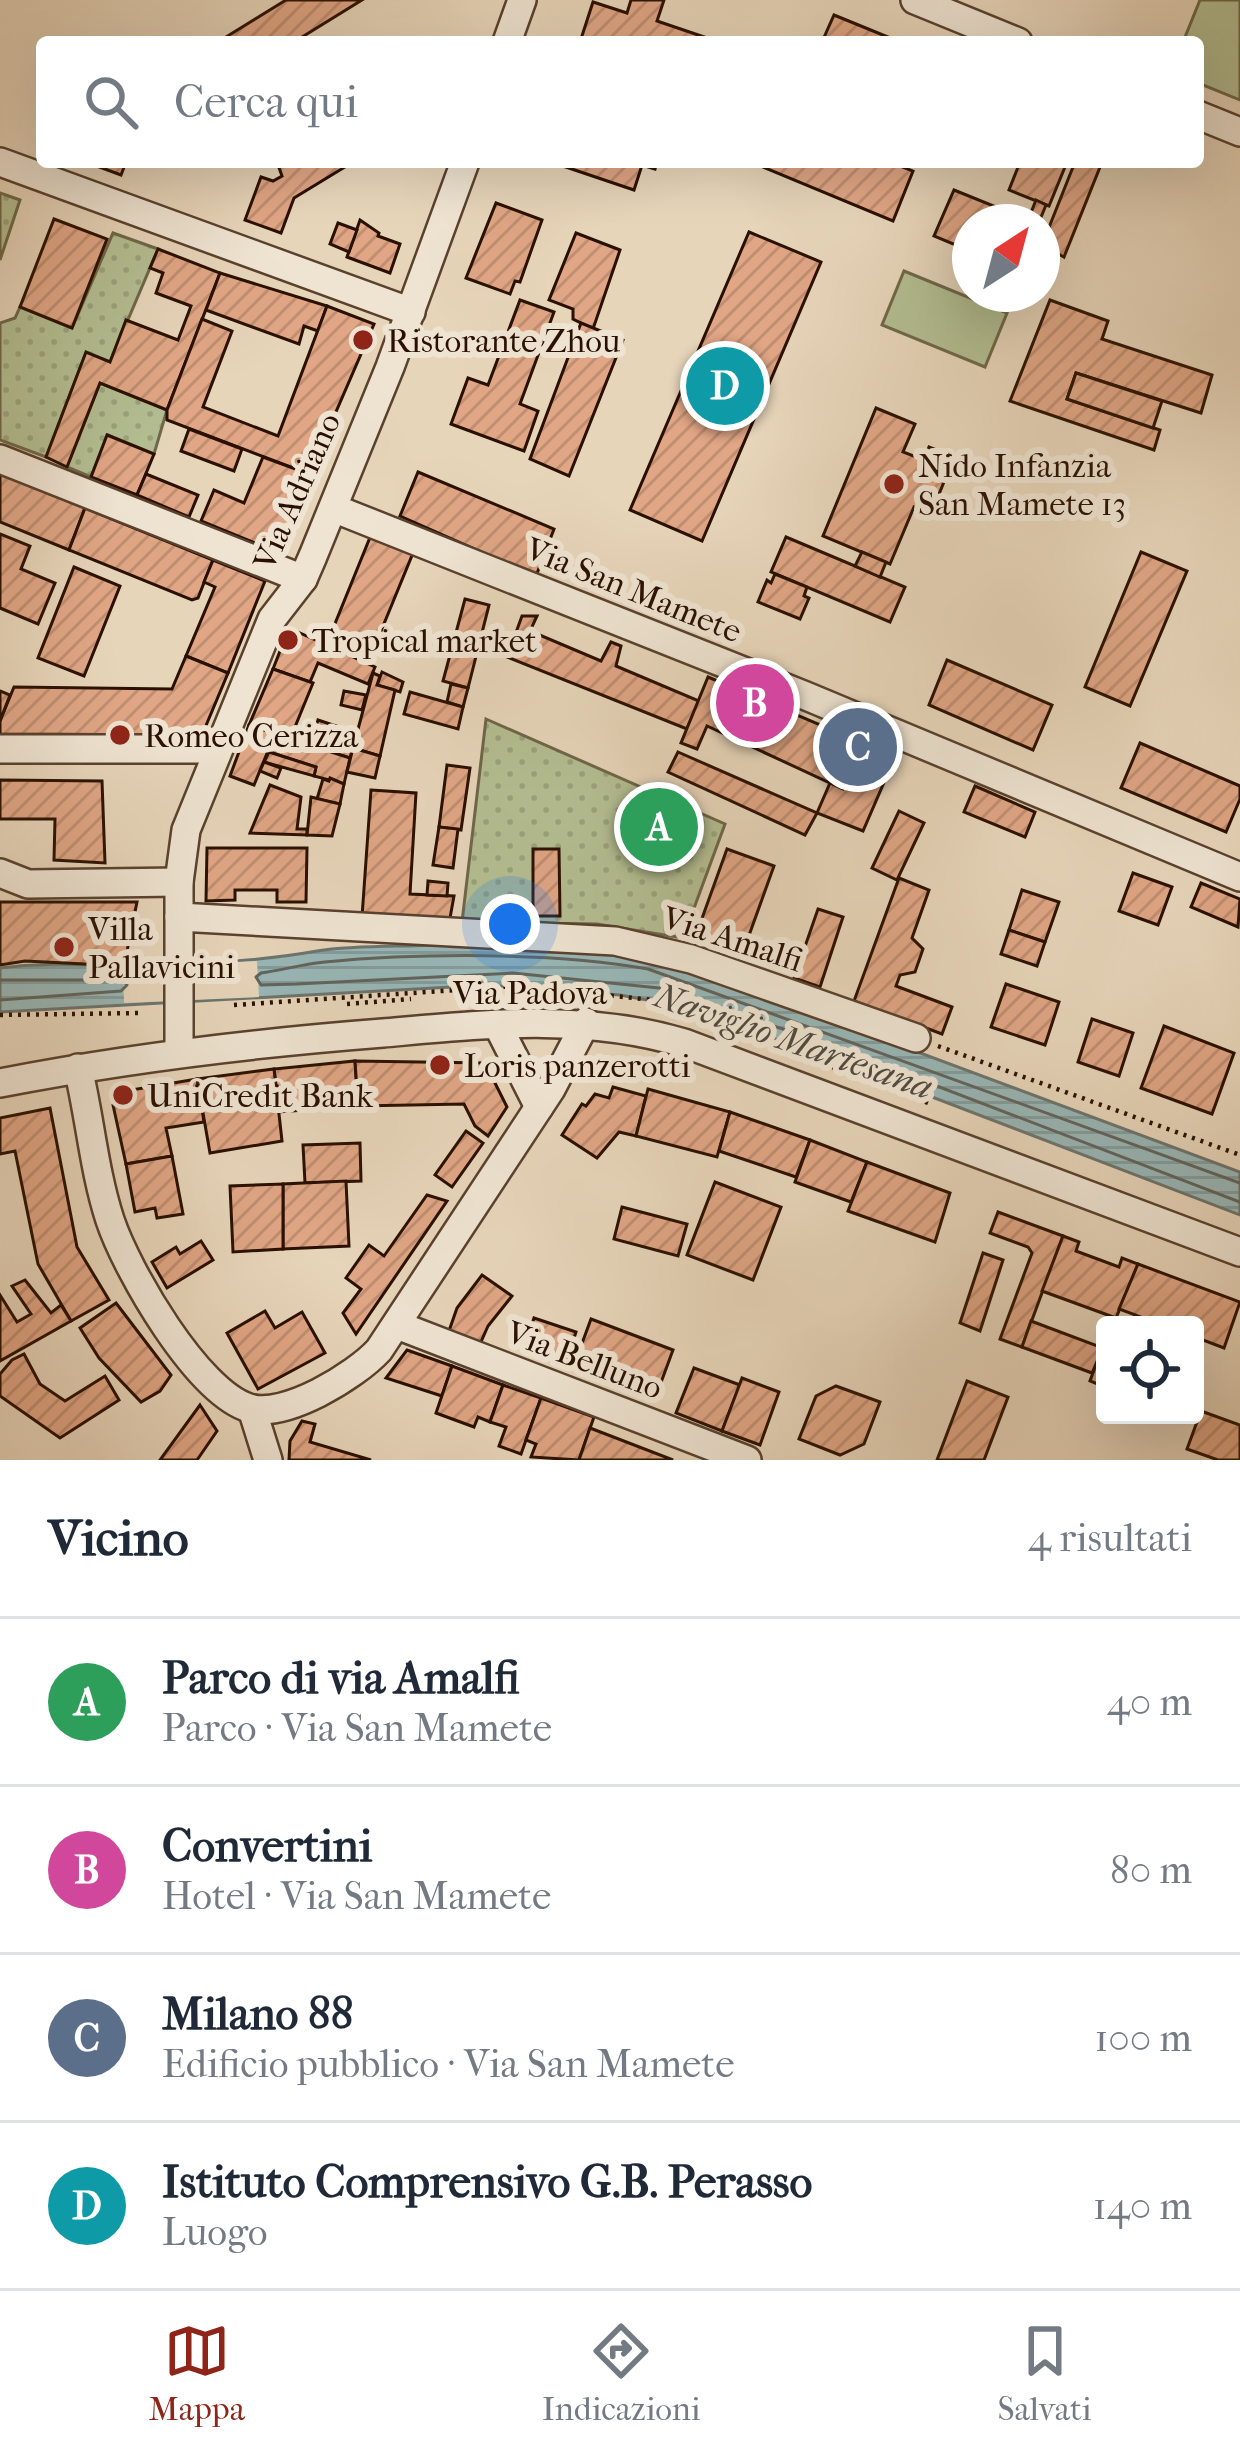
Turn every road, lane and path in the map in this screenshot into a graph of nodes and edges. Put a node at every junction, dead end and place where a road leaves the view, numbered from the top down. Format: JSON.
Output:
{"nodes":[{"id":1,"x":522,"y":0,"type":"edge"},
{"id":2,"x":915,"y":0,"type":"edge"},
{"id":3,"x":509,"y":36,"type":"edge"},
{"id":4,"x":1003,"y":36,"type":"edge"},
{"id":5,"x":1204,"y":117,"type":"edge"},
{"id":6,"x":1240,"y":132,"type":"edge"},
{"id":7,"x":0,"y":162,"type":"edge"},
{"id":8,"x":463,"y":168,"type":"edge"},
{"id":9,"x":411,"y":312,"type":"junction"},
{"id":10,"x":0,"y":459,"type":"edge"},
{"id":11,"x":333,"y":508,"type":"junction"},
{"id":12,"x":303,"y":579,"type":"junction"},
{"id":13,"x":0,"y":749,"type":"edge"},
{"id":14,"x":218,"y":749,"type":"junction"},
{"id":15,"x":0,"y":873,"type":"edge"},
{"id":16,"x":1240,"y":877,"type":"edge"},
{"id":17,"x":178,"y":882,"type":"junction"},
{"id":18,"x":178,"y":917,"type":"junction"},
{"id":19,"x":411,"y":999,"type":"dead end"},
{"id":20,"x":346,"y":1004,"type":"dead end"},
{"id":21,"x":139,"y":1012,"type":"dead end"},
{"id":22,"x":0,"y":1015,"type":"edge"},
{"id":23,"x":586,"y":1022,"type":"junction"},
{"id":24,"x":497,"y":1024,"type":"junction"},
{"id":25,"x":916,"y":1038,"type":"joint"},
{"id":26,"x":179,"y":1051,"type":"junction"},
{"id":27,"x":78,"y":1068,"type":"junction"},
{"id":28,"x":0,"y":1083,"type":"edge"},
{"id":29,"x":539,"y":1107,"type":"junction"},
{"id":30,"x":1240,"y":1155,"type":"edge"},
{"id":31,"x":1240,"y":1252,"type":"edge"},
{"id":32,"x":397,"y":1325,"type":"junction"},
{"id":33,"x":252,"y":1408,"type":"junction"},
{"id":34,"x":268,"y":1460,"type":"edge"},
{"id":35,"x":747,"y":1460,"type":"edge"}],
"edges":[{"from":1,"to":3,"type":"street"},
{"from":2,"to":4,"type":"street"},
{"from":5,"to":6,"type":"street"},
{"from":7,"to":9,"type":"street"},
{"from":8,"to":9,"type":"street","name":"Via Adriano"},
{"from":9,"to":11,"type":"street","name":"Via Adriano"},
{"from":10,"to":12,"type":"street"},
{"from":11,"to":12,"type":"street","name":"Via Adriano"},
{"from":11,"to":16,"type":"street","name":"Via San Mamete"},
{"from":12,"to":14,"type":"street","name":"Via Adriano"},
{"from":13,"to":14,"type":"street"},
{"from":14,"to":17,"type":"street","name":"Via Adriano"},
{"from":15,"to":17,"type":"street"},
{"from":17,"to":18,"type":"street","name":"Via Adriano"},
{"from":18,"to":25,"type":"street","name":"Via Amalfi"},
{"from":18,"to":26,"type":"street","name":"Via Adriano"},
{"from":19,"to":20,"type":"path"},
{"from":21,"to":22,"type":"path"},
{"from":23,"to":24,"type":"street","name":"Via Padova"},
{"from":23,"to":29,"type":"street"},
{"from":23,"to":31,"type":"street","name":"Via Padova"},
{"from":24,"to":26,"type":"street","name":"Via Padova"},
{"from":24,"to":29,"type":"street"},
{"from":25,"to":30,"type":"path"},
{"from":26,"to":27,"type":"street","name":"Via Padova"},
{"from":27,"to":28,"type":"street","name":"Via Padova"},
{"from":27,"to":33,"type":"street"},
{"from":29,"to":32,"type":"street"},
{"from":32,"to":33,"type":"street"},
{"from":32,"to":35,"type":"street","name":"Via Belluno"},
{"from":33,"to":34,"type":"street"}]}
